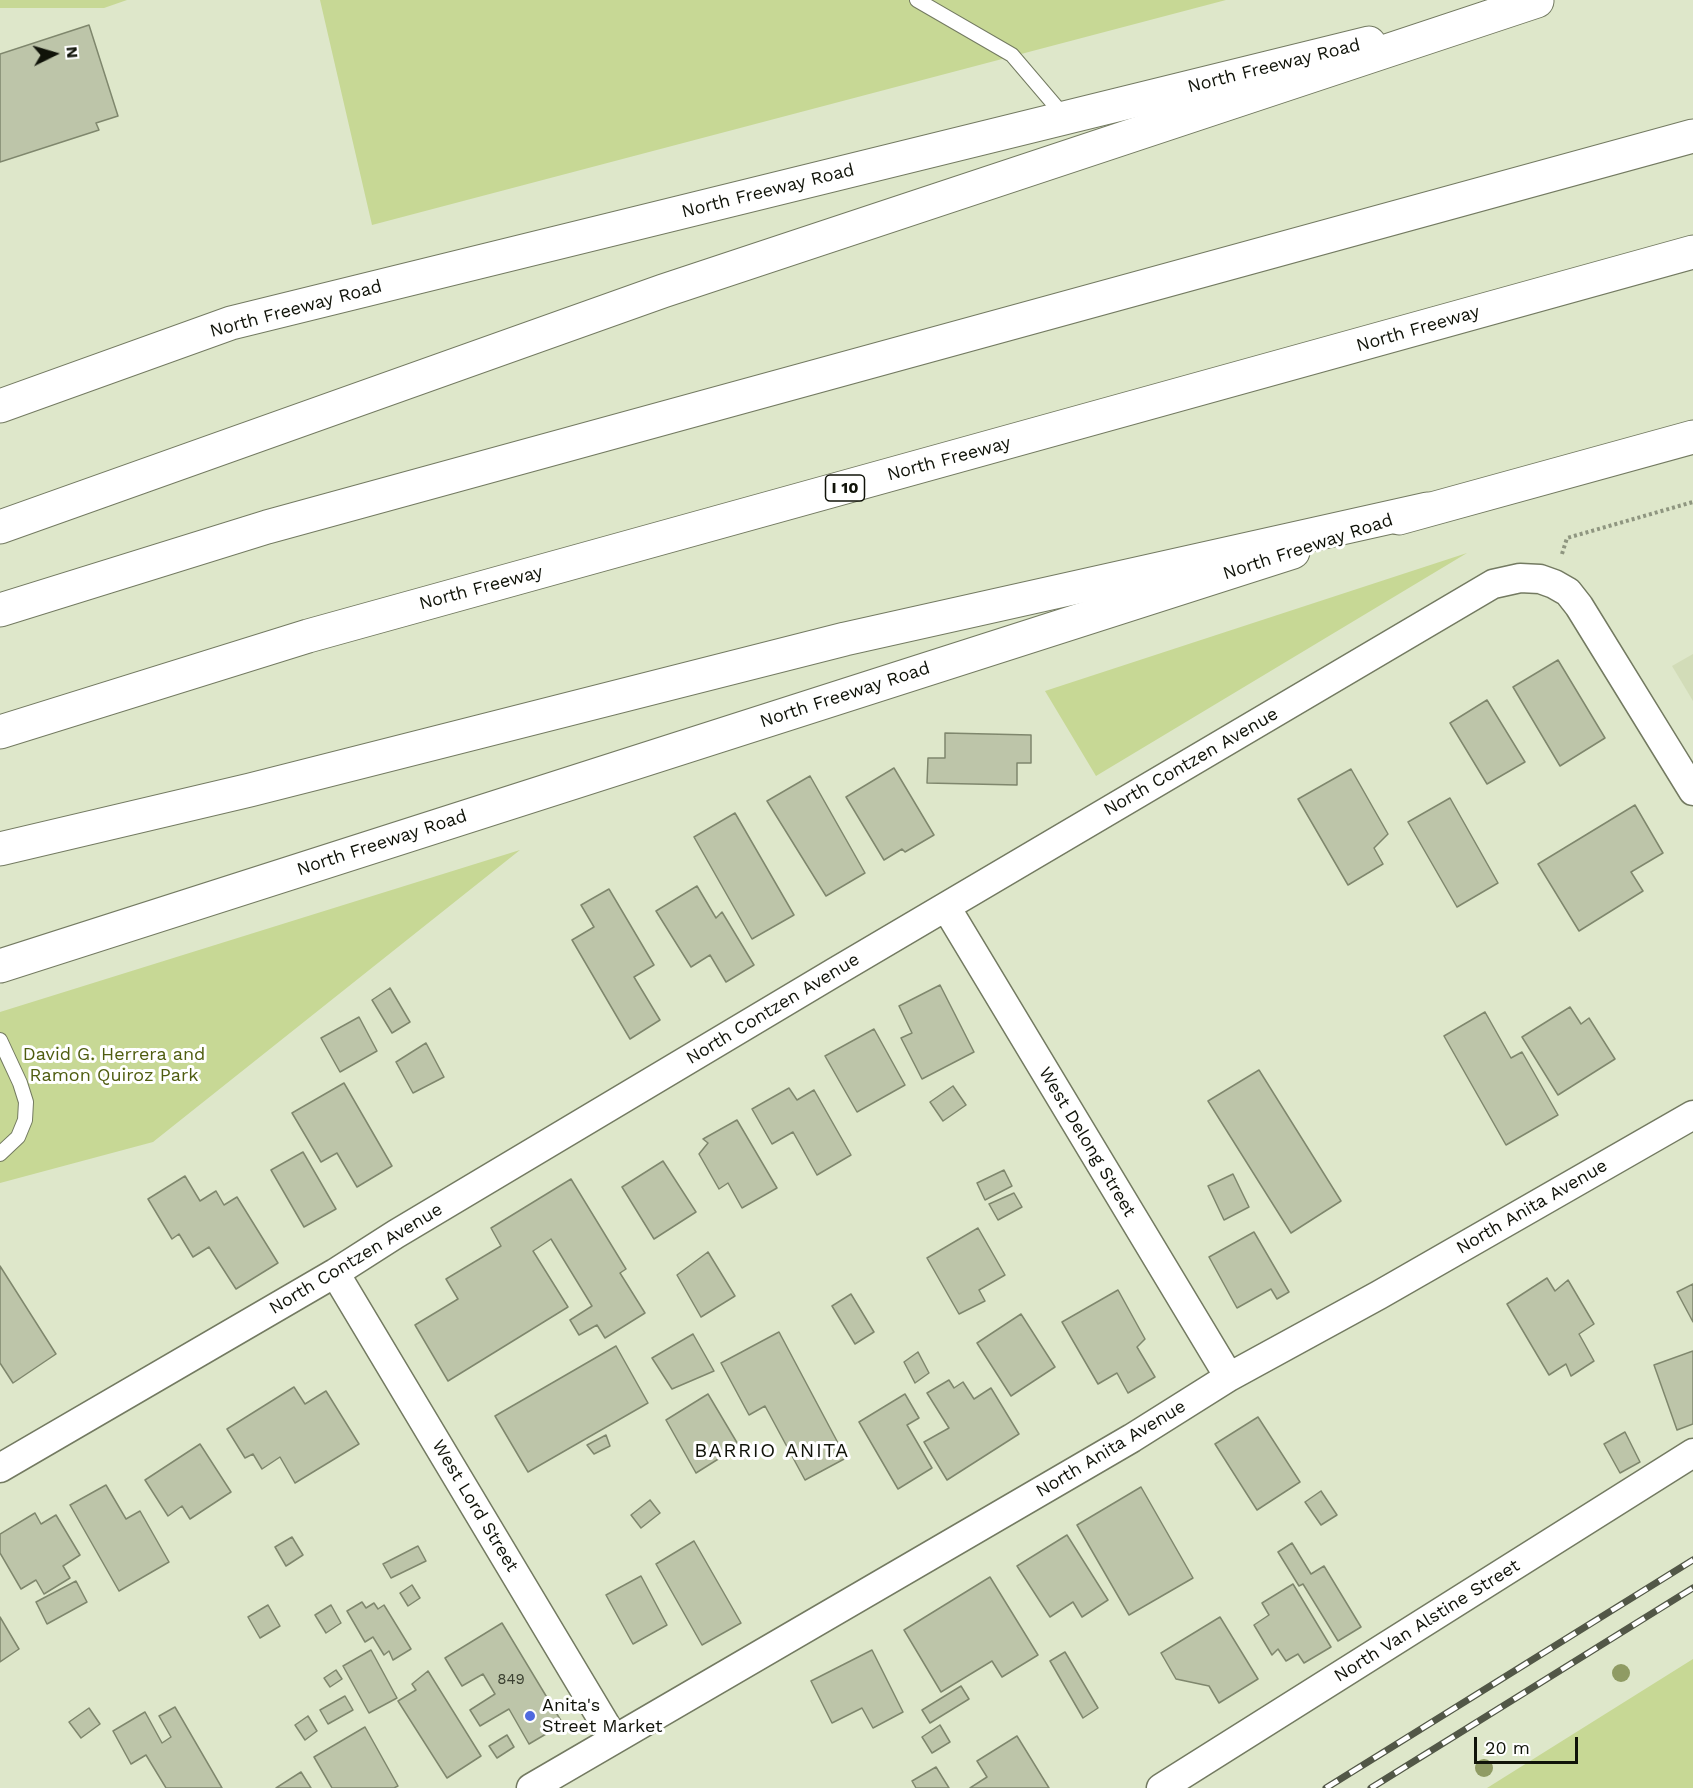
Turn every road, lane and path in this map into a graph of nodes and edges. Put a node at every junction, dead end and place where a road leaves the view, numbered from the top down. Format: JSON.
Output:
{"nodes":[{"id":1,"x":917,"y":0,"type":"edge"},
{"id":2,"x":1540,"y":1,"type":"edge"},
{"id":3,"x":1066,"y":118,"type":"junction"},
{"id":4,"x":1693,"y":136,"type":"edge"},
{"id":5,"x":1693,"y":252,"type":"edge"},
{"id":6,"x":0,"y":406,"type":"edge"},
{"id":7,"x":1693,"y":437,"type":"edge"},
{"id":8,"x":1693,"y":502,"type":"edge"},
{"id":9,"x":1427,"y":509,"type":"junction"},
{"id":10,"x":0,"y":527,"type":"edge"},
{"id":11,"x":1554,"y":584,"type":"junction"},
{"id":12,"x":0,"y":610,"type":"edge"},
{"id":13,"x":0,"y":732,"type":"edge"},
{"id":14,"x":1693,"y":791,"type":"edge"},
{"id":15,"x":0,"y":849,"type":"edge"},
{"id":16,"x":946,"y":907,"type":"junction"},
{"id":17,"x":0,"y":966,"type":"edge"},
{"id":18,"x":0,"y":1040,"type":"edge"},
{"id":19,"x":1693,"y":1115,"type":"edge"},
{"id":20,"x":0,"y":1154,"type":"edge"},
{"id":21,"x":335,"y":1273,"type":"junction"},
{"id":22,"x":1229,"y":1377,"type":"junction"},
{"id":23,"x":1693,"y":1453,"type":"edge"},
{"id":24,"x":0,"y":1468,"type":"edge"},
{"id":25,"x":614,"y":1739,"type":"junction"},
{"id":26,"x":531,"y":1788,"type":"edge"},
{"id":27,"x":1161,"y":1788,"type":"edge"}],
"edges":[{"from":1,"to":3,"type":"lane"},
{"from":2,"to":3,"type":"main road","name":"North Freeway Road"},
{"from":2,"to":10,"type":"main road"},
{"from":3,"to":6,"type":"main road","name":"North Freeway Road"},
{"from":4,"to":12,"type":"main road"},
{"from":5,"to":13,"type":"main road","name":"North Freeway","number":"I 10"},
{"from":7,"to":9,"type":"main road","name":"North Freeway Road"},
{"from":8,"to":11,"type":"path"},
{"from":9,"to":15,"type":"main road"},
{"from":9,"to":17,"type":"main road","name":"North Freeway Road"},
{"from":11,"to":14,"type":"street"},
{"from":11,"to":16,"type":"street","name":"North Contzen Avenue"},
{"from":16,"to":21,"type":"street","name":"North Contzen Avenue"},
{"from":16,"to":22,"type":"street","name":"West Delong Street"},
{"from":18,"to":20,"type":"lane"},
{"from":19,"to":22,"type":"street","name":"North Anita Avenue"},
{"from":21,"to":24,"type":"street","name":"North Contzen Avenue"},
{"from":21,"to":25,"type":"street","name":"West Lord Street"},
{"from":22,"to":25,"type":"street","name":"North Anita Avenue"},
{"from":23,"to":27,"type":"street","name":"North Van Alstine Street"},
{"from":25,"to":26,"type":"street","name":"North Anita Avenue"}]}
